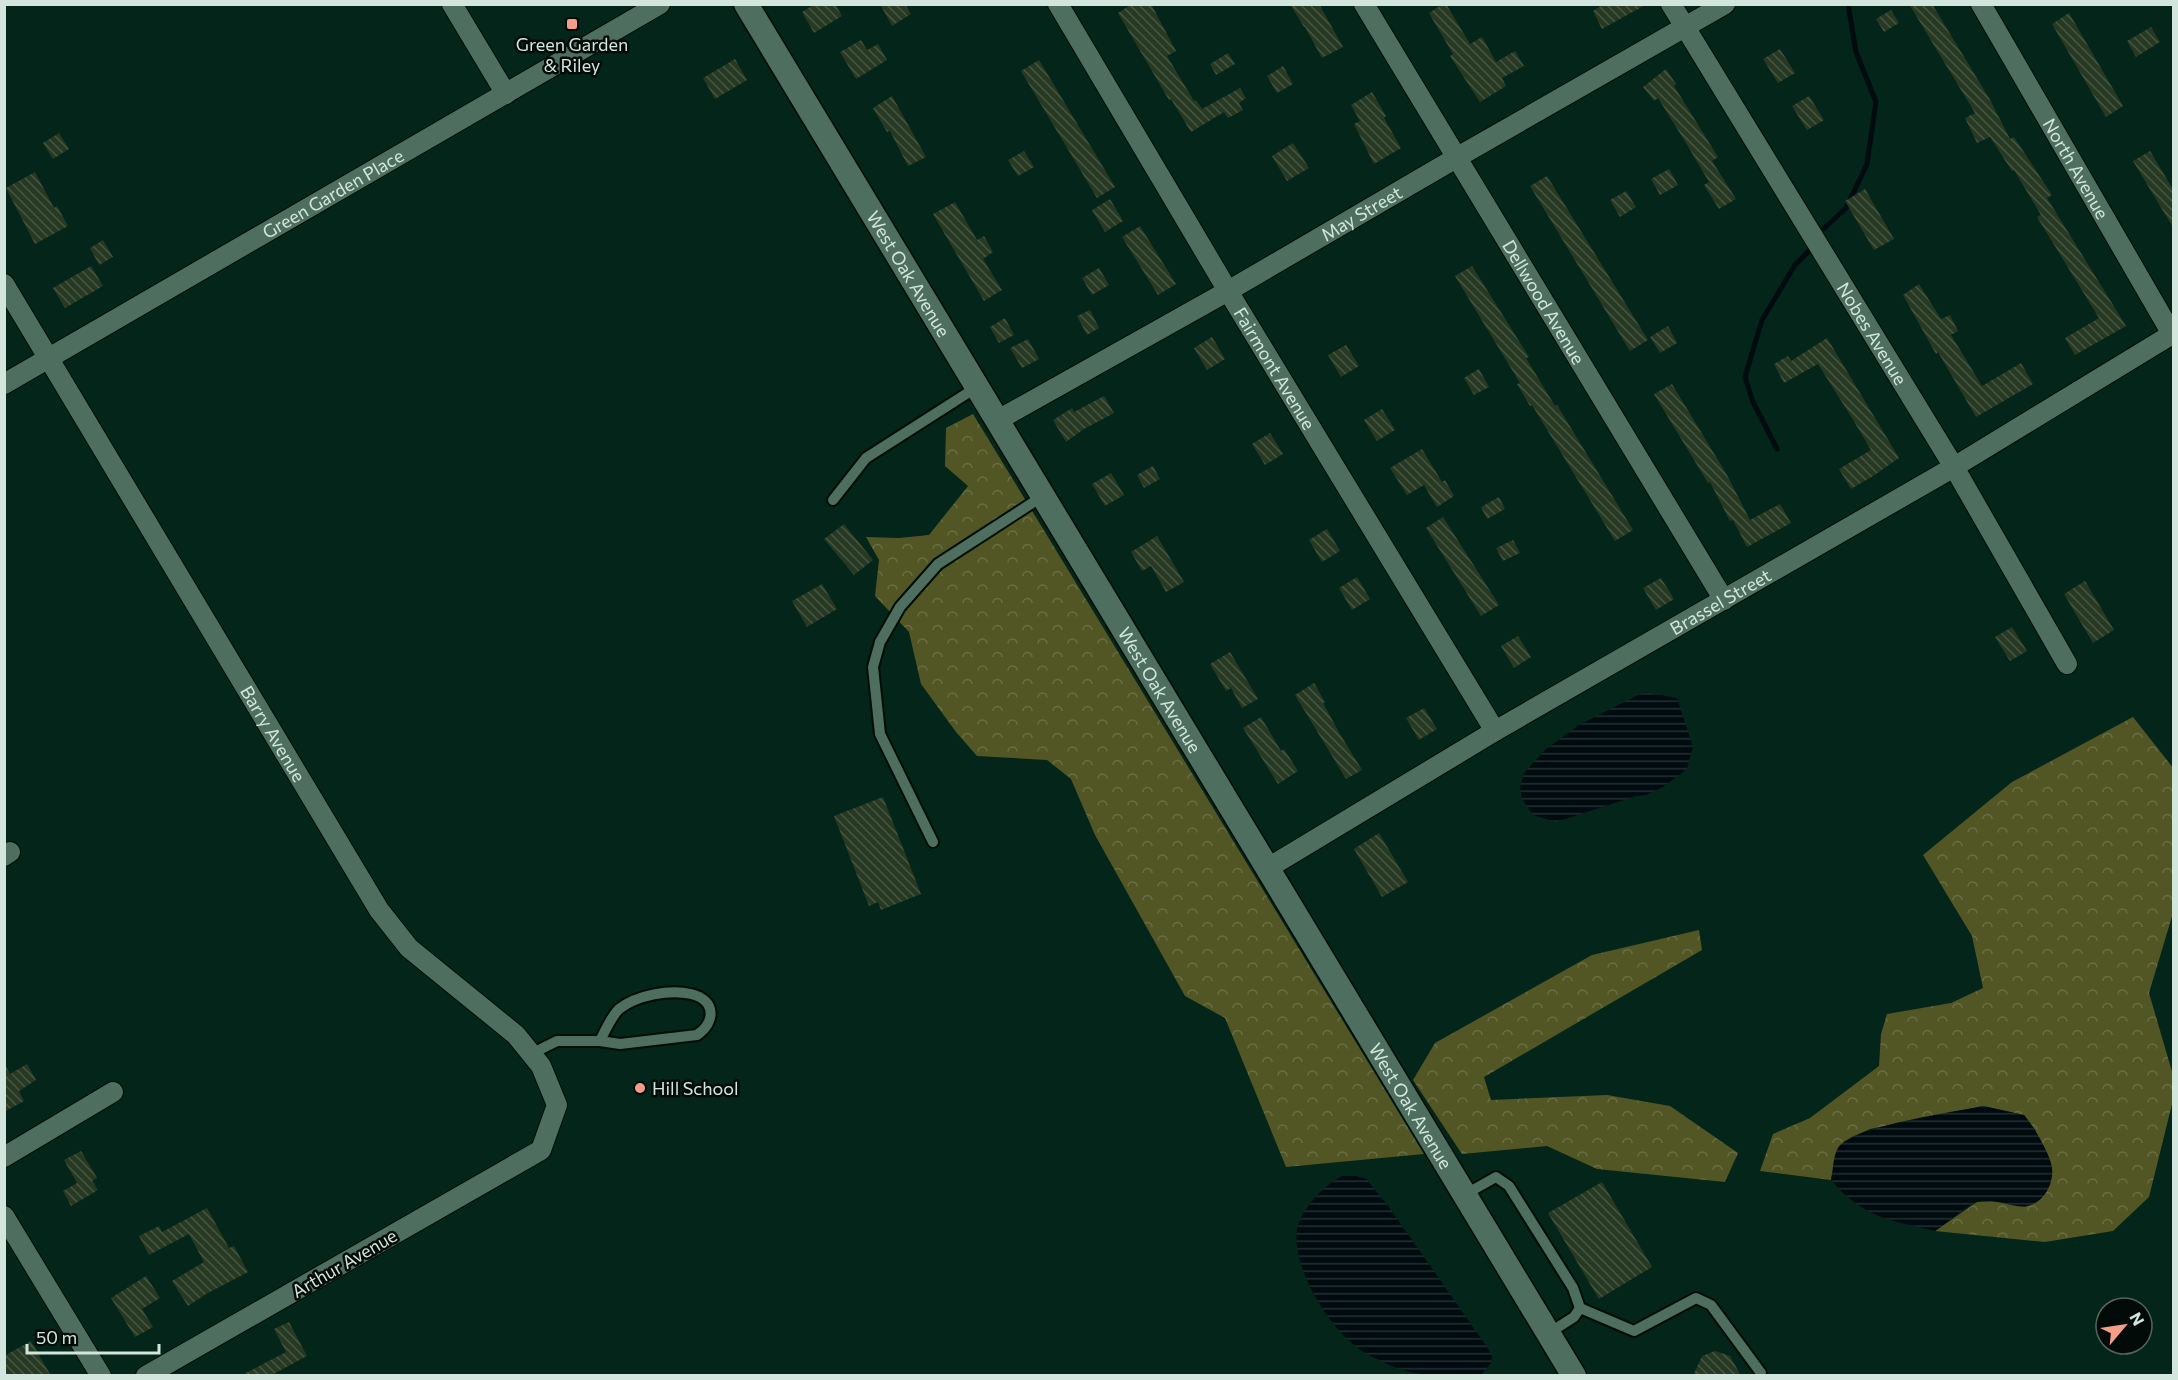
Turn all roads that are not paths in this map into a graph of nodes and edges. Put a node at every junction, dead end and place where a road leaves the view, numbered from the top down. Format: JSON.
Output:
{"nodes":[{"id":1,"x":452,"y":4,"type":"edge"},
{"id":2,"x":660,"y":4,"type":"edge"},
{"id":3,"x":746,"y":4,"type":"edge"},
{"id":4,"x":1059,"y":4,"type":"edge"},
{"id":5,"x":1364,"y":4,"type":"edge"},
{"id":6,"x":1671,"y":4,"type":"edge"},
{"id":7,"x":1725,"y":4,"type":"edge"},
{"id":8,"x":1981,"y":4,"type":"edge"},
{"id":9,"x":1685,"y":28,"type":"junction"},
{"id":10,"x":506,"y":94,"type":"junction"},
{"id":11,"x":1456,"y":158,"type":"junction"},
{"id":12,"x":4,"y":284,"type":"edge"},
{"id":13,"x":1228,"y":291,"type":"junction"},
{"id":14,"x":2173,"y":334,"type":"edge"},
{"id":15,"x":50,"y":358,"type":"junction"},
{"id":16,"x":4,"y":384,"type":"edge"},
{"id":17,"x":977,"y":386,"type":"junction"},
{"id":18,"x":998,"y":420,"type":"junction"},
{"id":19,"x":1954,"y":467,"type":"junction"},
{"id":20,"x":1043,"y":496,"type":"junction"},
{"id":21,"x":832,"y":500,"type":"dead end"},
{"id":22,"x":1724,"y":600,"type":"junction"},
{"id":23,"x":2067,"y":664,"type":"dead end"},
{"id":24,"x":1495,"y":731,"type":"junction"},
{"id":25,"x":933,"y":842,"type":"dead end"},
{"id":26,"x":1268,"y":868,"type":"junction"},
{"id":27,"x":600,"y":1041,"type":"junction"},
{"id":28,"x":531,"y":1054,"type":"junction"},
{"id":29,"x":112,"y":1092,"type":"dead end"},
{"id":30,"x":541,"y":1150,"type":"joint"},
{"id":31,"x":4,"y":1157,"type":"edge"},
{"id":32,"x":1464,"y":1195,"type":"junction"},
{"id":33,"x":4,"y":1216,"type":"edge"},
{"id":34,"x":1580,"y":1308,"type":"junction"},
{"id":35,"x":1549,"y":1333,"type":"junction"},
{"id":36,"x":1761,"y":1373,"type":"dead end"},
{"id":37,"x":101,"y":1376,"type":"edge"},
{"id":38,"x":146,"y":1376,"type":"edge"},
{"id":39,"x":1574,"y":1376,"type":"edge"}],
"edges":[{"from":1,"to":10,"type":"street"},
{"from":2,"to":10,"type":"street","name":"Green Garden Place"},
{"from":3,"to":17,"type":"street","name":"West Oak Avenue"},
{"from":4,"to":13,"type":"street","name":"Fairmont Avenue"},
{"from":5,"to":11,"type":"street","name":"Dellwood Avenue"},
{"from":6,"to":9,"type":"street","name":"Nobes Avenue"},
{"from":7,"to":9,"type":"street","name":"May Street"},
{"from":8,"to":14,"type":"street","name":"North Avenue"},
{"from":9,"to":11,"type":"street","name":"May Street"},
{"from":9,"to":19,"type":"street","name":"Nobes Avenue"},
{"from":10,"to":15,"type":"street","name":"Green Garden Place"},
{"from":11,"to":13,"type":"street","name":"May Street"},
{"from":11,"to":22,"type":"street","name":"Dellwood Avenue"},
{"from":12,"to":15,"type":"street","name":"Barry Avenue"},
{"from":13,"to":18,"type":"street","name":"May Street"},
{"from":13,"to":24,"type":"street","name":"Fairmont Avenue"},
{"from":14,"to":19,"type":"street","name":"Brassel Street"},
{"from":15,"to":16,"type":"street","name":"Green Garden Place"},
{"from":15,"to":28,"type":"street","name":"Barry Avenue"},
{"from":17,"to":18,"type":"street","name":"West Oak Avenue"},
{"from":17,"to":21,"type":"lane"},
{"from":18,"to":20,"type":"street","name":"West Oak Avenue"},
{"from":19,"to":22,"type":"street","name":"Brassel Street"},
{"from":19,"to":23,"type":"street","name":"Nobes Avenue"},
{"from":20,"to":25,"type":"lane"},
{"from":20,"to":26,"type":"street","name":"West Oak Avenue"},
{"from":22,"to":24,"type":"street","name":"Brassel Street"},
{"from":24,"to":26,"type":"street","name":"Brassel Street"},
{"from":26,"to":32,"type":"street","name":"West Oak Avenue"},
{"from":27,"to":27,"type":"lane"},
{"from":27,"to":28,"type":"lane"},
{"from":28,"to":30,"type":"street","name":"Barry Avenue"},
{"from":29,"to":31,"type":"street"},
{"from":30,"to":38,"type":"street","name":"Arthur Avenue"},
{"from":32,"to":34,"type":"lane"},
{"from":32,"to":35,"type":"street","name":"West Oak Avenue"},
{"from":33,"to":37,"type":"street"},
{"from":34,"to":35,"type":"lane"},
{"from":34,"to":36,"type":"lane"},
{"from":35,"to":39,"type":"street","name":"West Oak Avenue"}]}
